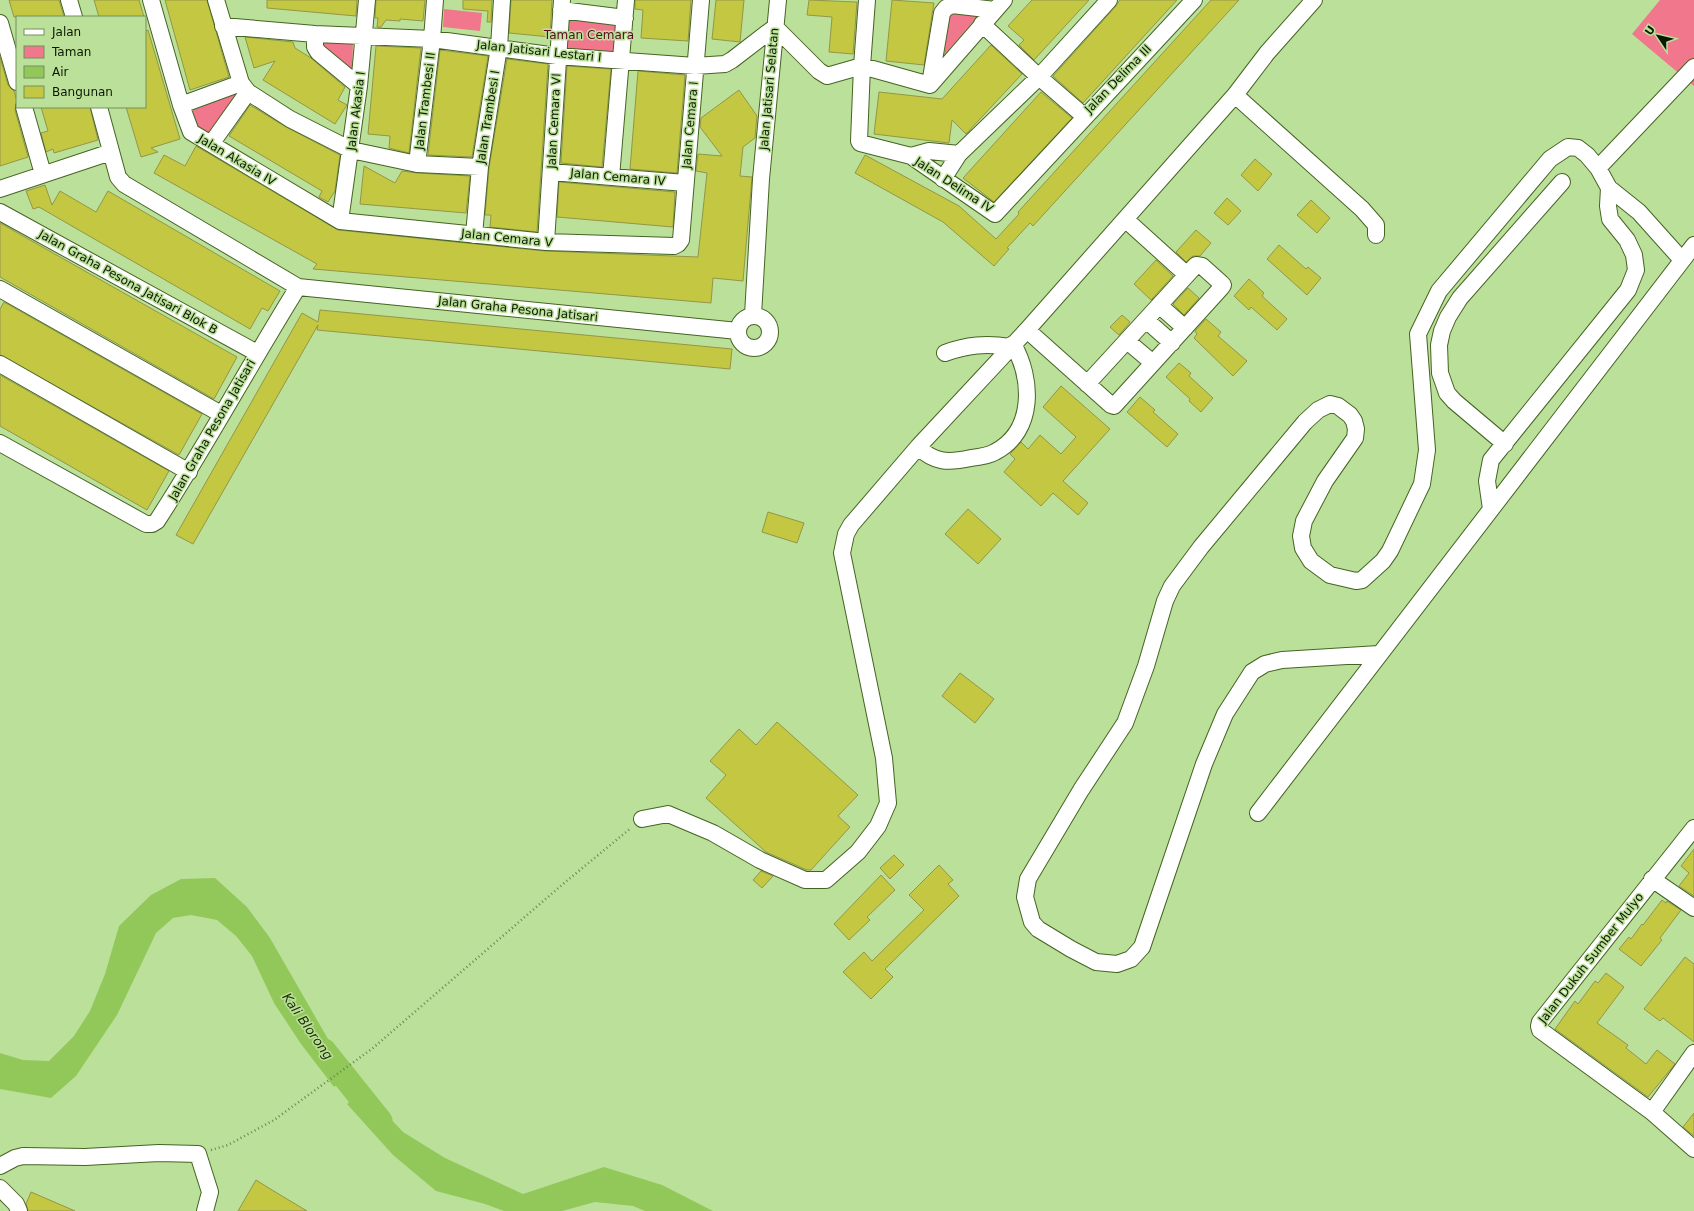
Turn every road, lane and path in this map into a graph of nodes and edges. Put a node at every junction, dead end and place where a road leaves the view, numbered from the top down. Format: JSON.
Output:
{"nodes":[{"id":1,"x":69,"y":0,"type":"edge"},
{"id":2,"x":151,"y":0,"type":"edge"},
{"id":3,"x":216,"y":0,"type":"edge"},
{"id":4,"x":366,"y":0,"type":"edge"},
{"id":5,"x":435,"y":0,"type":"edge"},
{"id":6,"x":502,"y":0,"type":"edge"},
{"id":7,"x":626,"y":0,"type":"edge"},
{"id":8,"x":701,"y":0,"type":"edge"},
{"id":9,"x":778,"y":0,"type":"edge"},
{"id":10,"x":867,"y":0,"type":"edge"},
{"id":11,"x":1109,"y":0,"type":"edge"},
{"id":12,"x":1194,"y":0,"type":"edge"},
{"id":13,"x":1314,"y":0,"type":"edge"},
{"id":14,"x":562,"y":5,"type":"edge"},
{"id":15,"x":1000,"y":5,"type":"edge"},
{"id":16,"x":74,"y":16,"type":"edge"},
{"id":17,"x":625,"y":18,"type":"junction"},
{"id":18,"x":0,"y":23,"type":"edge"},
{"id":19,"x":982,"y":24,"type":"junction"},
{"id":20,"x":223,"y":26,"type":"junction"},
{"id":21,"x":775,"y":27,"type":"junction"},
{"id":22,"x":315,"y":34,"type":"junction"},
{"id":23,"x":363,"y":36,"type":"junction"},
{"id":24,"x":432,"y":39,"type":"junction"},
{"id":25,"x":499,"y":47,"type":"junction"},
{"id":26,"x":557,"y":56,"type":"junction"},
{"id":27,"x":621,"y":60,"type":"junction"},
{"id":28,"x":695,"y":66,"type":"junction"},
{"id":29,"x":862,"y":66,"type":"junction"},
{"id":30,"x":1694,"y":67,"type":"edge"},
{"id":31,"x":1039,"y":78,"type":"junction"},
{"id":32,"x":16,"y":79,"type":"edge"},
{"id":33,"x":930,"y":85,"type":"junction"},
{"id":34,"x":359,"y":86,"type":"junction"},
{"id":35,"x":245,"y":87,"type":"junction"},
{"id":36,"x":1235,"y":95,"type":"junction"},
{"id":37,"x":181,"y":105,"type":"junction"},
{"id":38,"x":24,"y":108,"type":"edge"},
{"id":39,"x":99,"y":108,"type":"edge"},
{"id":40,"x":1084,"y":116,"type":"junction"},
{"id":41,"x":211,"y":144,"type":"junction"},
{"id":42,"x":351,"y":150,"type":"junction"},
{"id":43,"x":111,"y":152,"type":"junction"},
{"id":44,"x":959,"y":154,"type":"junction"},
{"id":45,"x":911,"y":156,"type":"junction"},
{"id":46,"x":417,"y":164,"type":"junction"},
{"id":47,"x":480,"y":167,"type":"junction"},
{"id":48,"x":1598,"y":168,"type":"junction"},
{"id":49,"x":551,"y":172,"type":"junction"},
{"id":50,"x":43,"y":174,"type":"junction"},
{"id":51,"x":611,"y":177,"type":"junction"},
{"id":52,"x":943,"y":180,"type":"junction"},
{"id":53,"x":1562,"y":182,"type":"dead end"},
{"id":54,"x":685,"y":183,"type":"junction"},
{"id":55,"x":0,"y":188,"type":"edge"},
{"id":56,"x":1609,"y":188,"type":"junction"},
{"id":57,"x":0,"y":212,"type":"edge"},
{"id":58,"x":1125,"y":219,"type":"junction"},
{"id":59,"x":340,"y":221,"type":"junction"},
{"id":60,"x":474,"y":235,"type":"junction"},
{"id":61,"x":1376,"y":235,"type":"dead end"},
{"id":62,"x":546,"y":242,"type":"junction"},
{"id":63,"x":674,"y":246,"type":"joint"},
{"id":64,"x":1694,"y":246,"type":"edge"},
{"id":65,"x":1682,"y":260,"type":"junction"},
{"id":66,"x":1188,"y":275,"type":"junction"},
{"id":67,"x":298,"y":287,"type":"junction"},
{"id":68,"x":1,"y":291,"type":"edge"},
{"id":69,"x":1159,"y":306,"type":"junction"},
{"id":70,"x":753,"y":315,"type":"junction"},
{"id":71,"x":1146,"y":320,"type":"junction"},
{"id":72,"x":1185,"y":328,"type":"junction"},
{"id":73,"x":1027,"y":330,"type":"junction"},
{"id":74,"x":738,"y":331,"type":"junction"},
{"id":75,"x":1127,"y":341,"type":"junction"},
{"id":76,"x":1172,"y":343,"type":"junction"},
{"id":77,"x":1012,"y":346,"type":"junction"},
{"id":78,"x":256,"y":353,"type":"junction"},
{"id":79,"x":945,"y":353,"type":"dead end"},
{"id":80,"x":1153,"y":363,"type":"junction"},
{"id":81,"x":0,"y":364,"type":"edge"},
{"id":82,"x":1087,"y":384,"type":"junction"},
{"id":83,"x":222,"y":414,"type":"junction"},
{"id":84,"x":0,"y":443,"type":"edge"},
{"id":85,"x":1505,"y":444,"type":"junction"},
{"id":86,"x":918,"y":447,"type":"junction"},
{"id":87,"x":189,"y":472,"type":"junction"},
{"id":88,"x":1491,"y":509,"type":"junction"},
{"id":89,"x":1379,"y":654,"type":"junction"},
{"id":90,"x":1258,"y":812,"type":"dead end"},
{"id":91,"x":642,"y":819,"type":"joint"},
{"id":92,"x":1694,"y":828,"type":"edge"},
{"id":93,"x":1652,"y":879,"type":"junction"},
{"id":94,"x":1694,"y":908,"type":"edge"},
{"id":95,"x":1694,"y":1052,"type":"edge"},
{"id":96,"x":1652,"y":1112,"type":"junction"},
{"id":97,"x":1694,"y":1149,"type":"edge"},
{"id":98,"x":198,"y":1154,"type":"junction"},
{"id":99,"x":0,"y":1166,"type":"edge"},
{"id":100,"x":0,"y":1188,"type":"edge"},
{"id":101,"x":207,"y":1210,"type":"edge"},
{"id":102,"x":19,"y":1211,"type":"edge"}],
"edges":[{"from":1,"to":16,"type":"street"},
{"from":2,"to":37,"type":"street","name":"Jalan Akasia IV"},
{"from":3,"to":20,"type":"street"},
{"from":4,"to":23,"type":"street","name":"Jalan Akasia I"},
{"from":5,"to":24,"type":"street","name":"Jalan Trambesi II"},
{"from":6,"to":25,"type":"street","name":"Jalan Trambesi I"},
{"from":7,"to":17,"type":"street"},
{"from":8,"to":28,"type":"street","name":"Jalan Cemara I"},
{"from":9,"to":21,"type":"street","name":"Jalan Jatisari Selatan"},
{"from":10,"to":29,"type":"street"},
{"from":11,"to":31,"type":"street"},
{"from":12,"to":40,"type":"street","name":"Jalan Delima III"},
{"from":13,"to":36,"type":"street"},
{"from":14,"to":17,"type":"street"},
{"from":14,"to":26,"type":"street","name":"Jalan Cemara VI"},
{"from":15,"to":19,"type":"street"},
{"from":15,"to":33,"type":"street"},
{"from":17,"to":27,"type":"street"},
{"from":18,"to":32,"type":"street"},
{"from":19,"to":31,"type":"street","name":"Jalan Delima III"},
{"from":19,"to":33,"type":"street"},
{"from":20,"to":22,"type":"street","name":"Jalan Jatisari Lestari I"},
{"from":20,"to":35,"type":"street"},
{"from":21,"to":28,"type":"street","name":"Jalan Jatisari Lestari I"},
{"from":21,"to":29,"type":"street"},
{"from":21,"to":70,"type":"street","name":"Jalan Jatisari Selatan"},
{"from":22,"to":23,"type":"street","name":"Jalan Jatisari Lestari I"},
{"from":22,"to":34,"type":"street"},
{"from":23,"to":24,"type":"street","name":"Jalan Jatisari Lestari I"},
{"from":23,"to":34,"type":"street","name":"Jalan Akasia I"},
{"from":24,"to":25,"type":"street","name":"Jalan Jatisari Lestari I"},
{"from":24,"to":46,"type":"street","name":"Jalan Trambesi II"},
{"from":25,"to":26,"type":"street","name":"Jalan Jatisari Lestari I"},
{"from":25,"to":47,"type":"street","name":"Jalan Trambesi I"},
{"from":26,"to":27,"type":"street","name":"Jalan Jatisari Lestari I"},
{"from":26,"to":49,"type":"street","name":"Jalan Cemara VI"},
{"from":27,"to":28,"type":"street","name":"Jalan Jatisari Lestari I"},
{"from":27,"to":51,"type":"street"},
{"from":28,"to":54,"type":"street","name":"Jalan Cemara I"},
{"from":29,"to":33,"type":"street"},
{"from":29,"to":45,"type":"street","name":"Jalan Delima IV"},
{"from":30,"to":48,"type":"street"},
{"from":31,"to":40,"type":"street","name":"Jalan Delima III"},
{"from":31,"to":44,"type":"street"},
{"from":34,"to":42,"type":"street","name":"Jalan Akasia I"},
{"from":35,"to":37,"type":"street"},
{"from":35,"to":41,"type":"street"},
{"from":35,"to":42,"type":"street"},
{"from":36,"to":58,"type":"street"},
{"from":36,"to":61,"type":"street"},
{"from":37,"to":41,"type":"street","name":"Jalan Akasia IV"},
{"from":38,"to":50,"type":"street"},
{"from":39,"to":43,"type":"street","name":"Jalan Graha Pesona Jatisari"},
{"from":40,"to":52,"type":"street","name":"Jalan Delima IV"},
{"from":41,"to":59,"type":"street","name":"Jalan Akasia IV"},
{"from":42,"to":46,"type":"street"},
{"from":42,"to":59,"type":"street","name":"Jalan Akasia I"},
{"from":43,"to":50,"type":"street"},
{"from":43,"to":67,"type":"street","name":"Jalan Graha Pesona Jatisari"},
{"from":44,"to":45,"type":"street"},
{"from":44,"to":52,"type":"street"},
{"from":45,"to":52,"type":"street","name":"Jalan Delima IV"},
{"from":46,"to":47,"type":"street"},
{"from":47,"to":60,"type":"street","name":"Jalan Trambesi I"},
{"from":48,"to":56,"type":"street"},
{"from":48,"to":89,"type":"street"},
{"from":49,"to":51,"type":"street","name":"Jalan Cemara IV"},
{"from":49,"to":62,"type":"street","name":"Jalan Cemara VI"},
{"from":50,"to":55,"type":"street"},
{"from":51,"to":54,"type":"street","name":"Jalan Cemara IV"},
{"from":53,"to":85,"type":"street"},
{"from":54,"to":63,"type":"street","name":"Jalan Cemara I"},
{"from":56,"to":65,"type":"street"},
{"from":56,"to":85,"type":"street"},
{"from":57,"to":78,"type":"street","name":"Jalan Graha Pesona Jatisari Blok B"},
{"from":58,"to":66,"type":"street"},
{"from":58,"to":73,"type":"street"},
{"from":59,"to":60,"type":"street","name":"Jalan Cemara V"},
{"from":60,"to":62,"type":"street","name":"Jalan Cemara V"},
{"from":62,"to":63,"type":"street","name":"Jalan Cemara V"},
{"from":64,"to":65,"type":"street"},
{"from":65,"to":88,"type":"street"},
{"from":66,"to":69,"type":"street"},
{"from":66,"to":72,"type":"street"},
{"from":67,"to":74,"type":"street","name":"Jalan Graha Pesona Jatisari"},
{"from":67,"to":78,"type":"street","name":"Jalan Graha Pesona Jatisari"},
{"from":68,"to":83,"type":"street"},
{"from":69,"to":71,"type":"street"},
{"from":69,"to":72,"type":"street"},
{"from":70,"to":74,"type":"street"},
{"from":70,"to":74,"type":"street"},
{"from":71,"to":75,"type":"street"},
{"from":71,"to":76,"type":"street"},
{"from":72,"to":76,"type":"street"},
{"from":73,"to":77,"type":"street"},
{"from":73,"to":82,"type":"street"},
{"from":75,"to":80,"type":"street"},
{"from":75,"to":82,"type":"street"},
{"from":76,"to":80,"type":"street"},
{"from":77,"to":79,"type":"street"},
{"from":77,"to":86,"type":"street"},
{"from":77,"to":86,"type":"street"},
{"from":78,"to":83,"type":"street","name":"Jalan Graha Pesona Jatisari"},
{"from":80,"to":82,"type":"street"},
{"from":81,"to":87,"type":"street"},
{"from":83,"to":87,"type":"street","name":"Jalan Graha Pesona Jatisari"},
{"from":84,"to":87,"type":"street","name":"Jalan Graha Pesona Jatisari"},
{"from":85,"to":88,"type":"street"},
{"from":86,"to":91,"type":"street"},
{"from":88,"to":89,"type":"street"},
{"from":89,"to":90,"type":"street"},
{"from":91,"to":98,"type":"path"},
{"from":92,"to":93,"type":"street","name":"Jalan Dukuh Sumber Mulyo"},
{"from":93,"to":94,"type":"street"},
{"from":93,"to":96,"type":"street","name":"Jalan Dukuh Sumber Mulyo"},
{"from":95,"to":96,"type":"street"},
{"from":96,"to":97,"type":"street","name":"Jalan Dukuh Sumber Mulyo"},
{"from":98,"to":99,"type":"street"},
{"from":98,"to":101,"type":"street"},
{"from":100,"to":102,"type":"street"}]}
